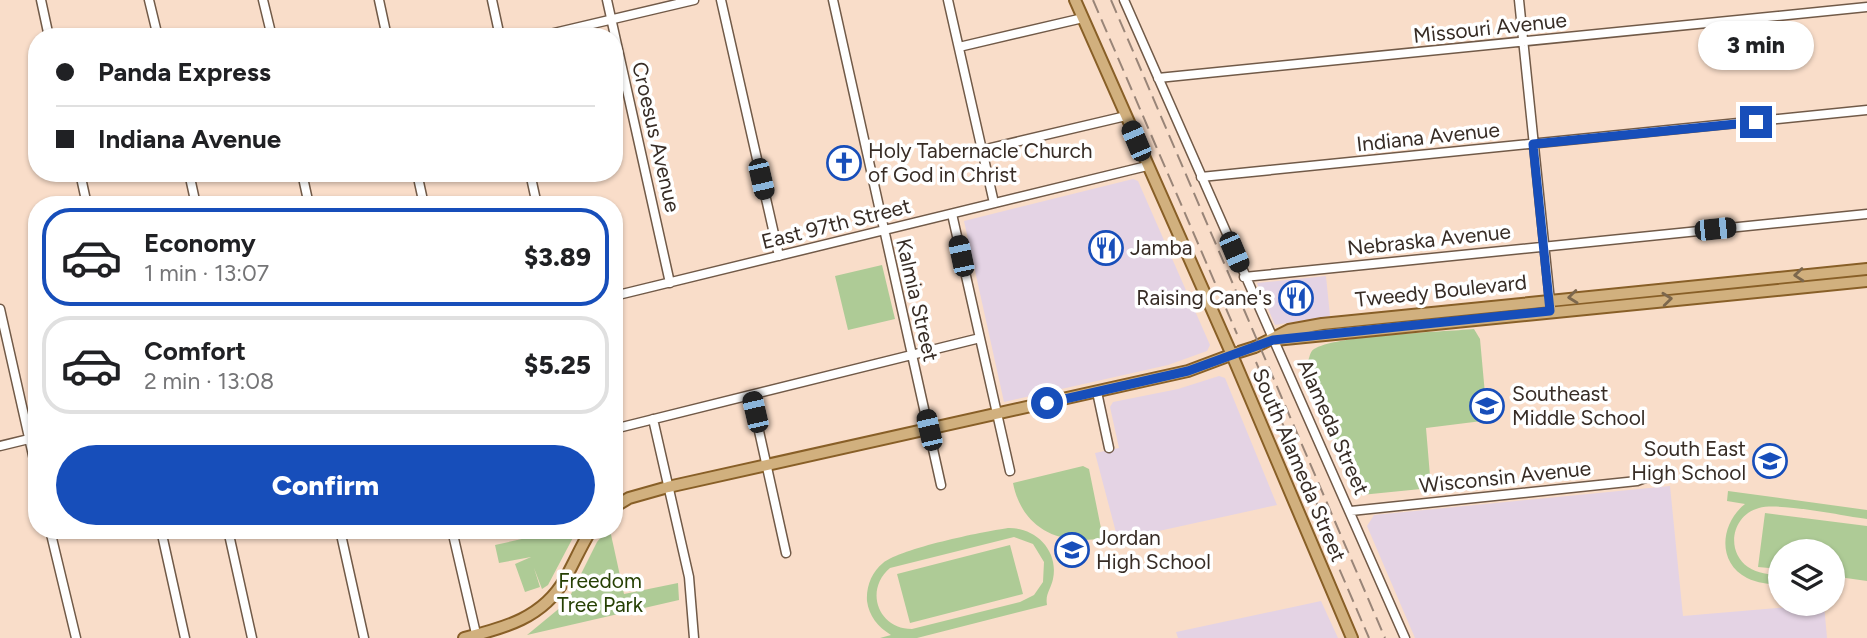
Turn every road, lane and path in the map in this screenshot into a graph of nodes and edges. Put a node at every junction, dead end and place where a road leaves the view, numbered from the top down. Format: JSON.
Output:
{"nodes":[{"id":1,"x":41,"y":0,"type":"edge"},
{"id":2,"x":149,"y":0,"type":"edge"},
{"id":3,"x":263,"y":0,"type":"edge"},
{"id":4,"x":379,"y":0,"type":"edge"},
{"id":5,"x":492,"y":0,"type":"edge"},
{"id":6,"x":607,"y":0,"type":"edge"},
{"id":7,"x":694,"y":0,"type":"edge"},
{"id":8,"x":721,"y":0,"type":"edge"},
{"id":9,"x":833,"y":0,"type":"edge"},
{"id":10,"x":948,"y":0,"type":"edge"},
{"id":11,"x":1075,"y":0,"type":"edge"},
{"id":12,"x":1124,"y":0,"type":"edge"},
{"id":13,"x":1519,"y":0,"type":"edge"},
{"id":14,"x":1867,"y":8,"type":"edge"},
{"id":15,"x":1083,"y":18,"type":"junction"},
{"id":16,"x":612,"y":20,"type":"junction"},
{"id":17,"x":47,"y":28,"type":"edge"},
{"id":18,"x":156,"y":28,"type":"edge"},
{"id":19,"x":270,"y":28,"type":"edge"},
{"id":20,"x":385,"y":28,"type":"edge"},
{"id":21,"x":498,"y":28,"type":"edge"},
{"id":22,"x":577,"y":28,"type":"edge"},
{"id":23,"x":614,"y":28,"type":"edge"},
{"id":24,"x":1523,"y":42,"type":"junction"},
{"id":25,"x":958,"y":47,"type":"junction"},
{"id":26,"x":623,"y":70,"type":"edge"},
{"id":27,"x":1158,"y":78,"type":"junction"},
{"id":28,"x":1867,"y":110,"type":"edge"},
{"id":29,"x":1126,"y":116,"type":"junction"},
{"id":30,"x":1533,"y":144,"type":"junction"},
{"id":31,"x":982,"y":150,"type":"junction"},
{"id":32,"x":1147,"y":166,"type":"junction"},
{"id":33,"x":1201,"y":177,"type":"junction"},
{"id":34,"x":994,"y":203,"type":"junction"},
{"id":35,"x":952,"y":214,"type":"junction"},
{"id":36,"x":1867,"y":214,"type":"edge"},
{"id":37,"x":883,"y":230,"type":"junction"},
{"id":38,"x":1544,"y":246,"type":"junction"},
{"id":39,"x":779,"y":256,"type":"junction"},
{"id":40,"x":1867,"y":269,"type":"edge"},
{"id":41,"x":1244,"y":276,"type":"junction"},
{"id":42,"x":1867,"y":281,"type":"edge"},
{"id":43,"x":670,"y":283,"type":"junction"},
{"id":44,"x":623,"y":294,"type":"edge"},
{"id":45,"x":1550,"y":305,"type":"junction"},
{"id":46,"x":0,"y":309,"type":"edge"},
{"id":47,"x":980,"y":338,"type":"junction"},
{"id":48,"x":1273,"y":340,"type":"junction"},
{"id":49,"x":1235,"y":354,"type":"junction"},
{"id":50,"x":911,"y":355,"type":"junction"},
{"id":51,"x":1097,"y":392,"type":"junction"},
{"id":52,"x":751,"y":395,"type":"junction"},
{"id":53,"x":997,"y":415,"type":"junction"},
{"id":54,"x":28,"y":418,"type":"edge"},
{"id":55,"x":653,"y":419,"type":"junction"},
{"id":56,"x":623,"y":427,"type":"edge"},
{"id":57,"x":929,"y":430,"type":"junction"},
{"id":58,"x":28,"y":439,"type":"edge"},
{"id":59,"x":0,"y":446,"type":"edge"},
{"id":60,"x":1109,"y":448,"type":"dead end"},
{"id":61,"x":767,"y":466,"type":"junction"},
{"id":62,"x":1010,"y":471,"type":"dead end"},
{"id":63,"x":1661,"y":472,"type":"dead end"},
{"id":64,"x":941,"y":485,"type":"dead end"},
{"id":65,"x":668,"y":487,"type":"junction"},
{"id":66,"x":623,"y":502,"type":"edge"},
{"id":67,"x":1351,"y":511,"type":"junction"},
{"id":68,"x":52,"y":539,"type":"edge"},
{"id":69,"x":163,"y":539,"type":"edge"},
{"id":70,"x":230,"y":539,"type":"edge"},
{"id":71,"x":342,"y":539,"type":"edge"},
{"id":72,"x":454,"y":539,"type":"edge"},
{"id":73,"x":586,"y":539,"type":"edge"},
{"id":74,"x":786,"y":553,"type":"dead end"},
{"id":75,"x":477,"y":636,"type":"edge"},
{"id":76,"x":76,"y":638,"type":"edge"},
{"id":77,"x":186,"y":638,"type":"edge"},
{"id":78,"x":251,"y":638,"type":"edge"},
{"id":79,"x":364,"y":638,"type":"edge"},
{"id":80,"x":464,"y":638,"type":"edge"},
{"id":81,"x":694,"y":638,"type":"edge"},
{"id":82,"x":1352,"y":638,"type":"edge"},
{"id":83,"x":1405,"y":638,"type":"edge"}],
"edges":[{"from":1,"to":17,"type":"street"},
{"from":2,"to":18,"type":"street"},
{"from":3,"to":19,"type":"street"},
{"from":4,"to":20,"type":"street"},
{"from":5,"to":21,"type":"street"},
{"from":6,"to":16,"type":"street","name":"Croesus Avenue"},
{"from":7,"to":16,"type":"street"},
{"from":8,"to":39,"type":"street"},
{"from":9,"to":37,"type":"street","name":"Kalmia Street"},
{"from":10,"to":25,"type":"street"},
{"from":11,"to":15,"type":"main road","name":"South Alameda Street"},
{"from":12,"to":27,"type":"street","name":"Alameda Street"},
{"from":13,"to":24,"type":"street"},
{"from":14,"to":24,"type":"street","name":"Missouri Avenue"},
{"from":15,"to":25,"type":"street"},
{"from":15,"to":29,"type":"main road","name":"South Alameda Street"},
{"from":16,"to":22,"type":"street"},
{"from":16,"to":23,"type":"street","name":"Croesus Avenue"},
{"from":24,"to":27,"type":"street","name":"Missouri Avenue"},
{"from":24,"to":30,"type":"street"},
{"from":25,"to":31,"type":"street"},
{"from":26,"to":43,"type":"street","name":"Croesus Avenue"},
{"from":27,"to":33,"type":"street","name":"Alameda Street"},
{"from":28,"to":30,"type":"street","name":"Indiana Avenue"},
{"from":29,"to":31,"type":"street"},
{"from":29,"to":32,"type":"main road","name":"South Alameda Street"},
{"from":30,"to":33,"type":"street","name":"Indiana Avenue"},
{"from":30,"to":38,"type":"street"},
{"from":31,"to":34,"type":"street"},
{"from":32,"to":34,"type":"street","name":"East 97th Street"},
{"from":32,"to":49,"type":"main road","name":"South Alameda Street"},
{"from":33,"to":41,"type":"street","name":"Alameda Street"},
{"from":34,"to":35,"type":"street","name":"East 97th Street"},
{"from":35,"to":37,"type":"street","name":"East 97th Street"},
{"from":35,"to":47,"type":"street"},
{"from":36,"to":38,"type":"street","name":"Nebraska Avenue"},
{"from":37,"to":39,"type":"street","name":"East 97th Street"},
{"from":37,"to":50,"type":"street","name":"Kalmia Street"},
{"from":38,"to":41,"type":"street","name":"Nebraska Avenue"},
{"from":38,"to":45,"type":"street"},
{"from":39,"to":43,"type":"street","name":"East 97th Street"},
{"from":40,"to":45,"type":"main road","name":"Tweedy Boulevard","one_way":true},
{"from":41,"to":48,"type":"street","name":"Alameda Street"},
{"from":45,"to":42,"type":"main road","name":"Tweedy Boulevard","one_way":true},
{"from":43,"to":44,"type":"street","name":"East 97th Street"},
{"from":45,"to":48,"type":"main road","name":"Tweedy Boulevard"},
{"from":46,"to":54,"type":"street"},
{"from":47,"to":50,"type":"street"},
{"from":47,"to":53,"type":"street"},
{"from":48,"to":49,"type":"main road","name":"Tweedy Boulevard","bridge":true},
{"from":48,"to":67,"type":"street","name":"Alameda Street"},
{"from":49,"to":51,"type":"main road","name":"Tweedy Boulevard"},
{"from":49,"to":82,"type":"main road","name":"South Alameda Street"},
{"from":50,"to":52,"type":"street"},
{"from":50,"to":57,"type":"street","name":"Kalmia Street"},
{"from":51,"to":53,"type":"main road","name":"Tweedy Boulevard"},
{"from":51,"to":60,"type":"street"},
{"from":52,"to":55,"type":"street"},
{"from":52,"to":61,"type":"street"},
{"from":53,"to":57,"type":"main road","name":"Tweedy Boulevard"},
{"from":53,"to":62,"type":"street"},
{"from":55,"to":56,"type":"street"},
{"from":55,"to":65,"type":"street"},
{"from":57,"to":61,"type":"main road","name":"Tweedy Boulevard"},
{"from":57,"to":64,"type":"street","name":"Kalmia Street"},
{"from":58,"to":59,"type":"street"},
{"from":61,"to":65,"type":"main road","name":"Tweedy Boulevard"},
{"from":61,"to":74,"type":"street"},
{"from":63,"to":67,"type":"street","name":"Wisconsin Avenue"},
{"from":65,"to":66,"type":"main road","name":"Tweedy Boulevard"},
{"from":65,"to":81,"type":"street"},
{"from":67,"to":83,"type":"street","name":"Alameda Street"},
{"from":68,"to":76,"type":"street"},
{"from":69,"to":77,"type":"street"},
{"from":70,"to":78,"type":"street"},
{"from":71,"to":79,"type":"street"},
{"from":72,"to":75,"type":"street"},
{"from":73,"to":75,"type":"main road"},
{"from":75,"to":80,"type":"main road"}]}
